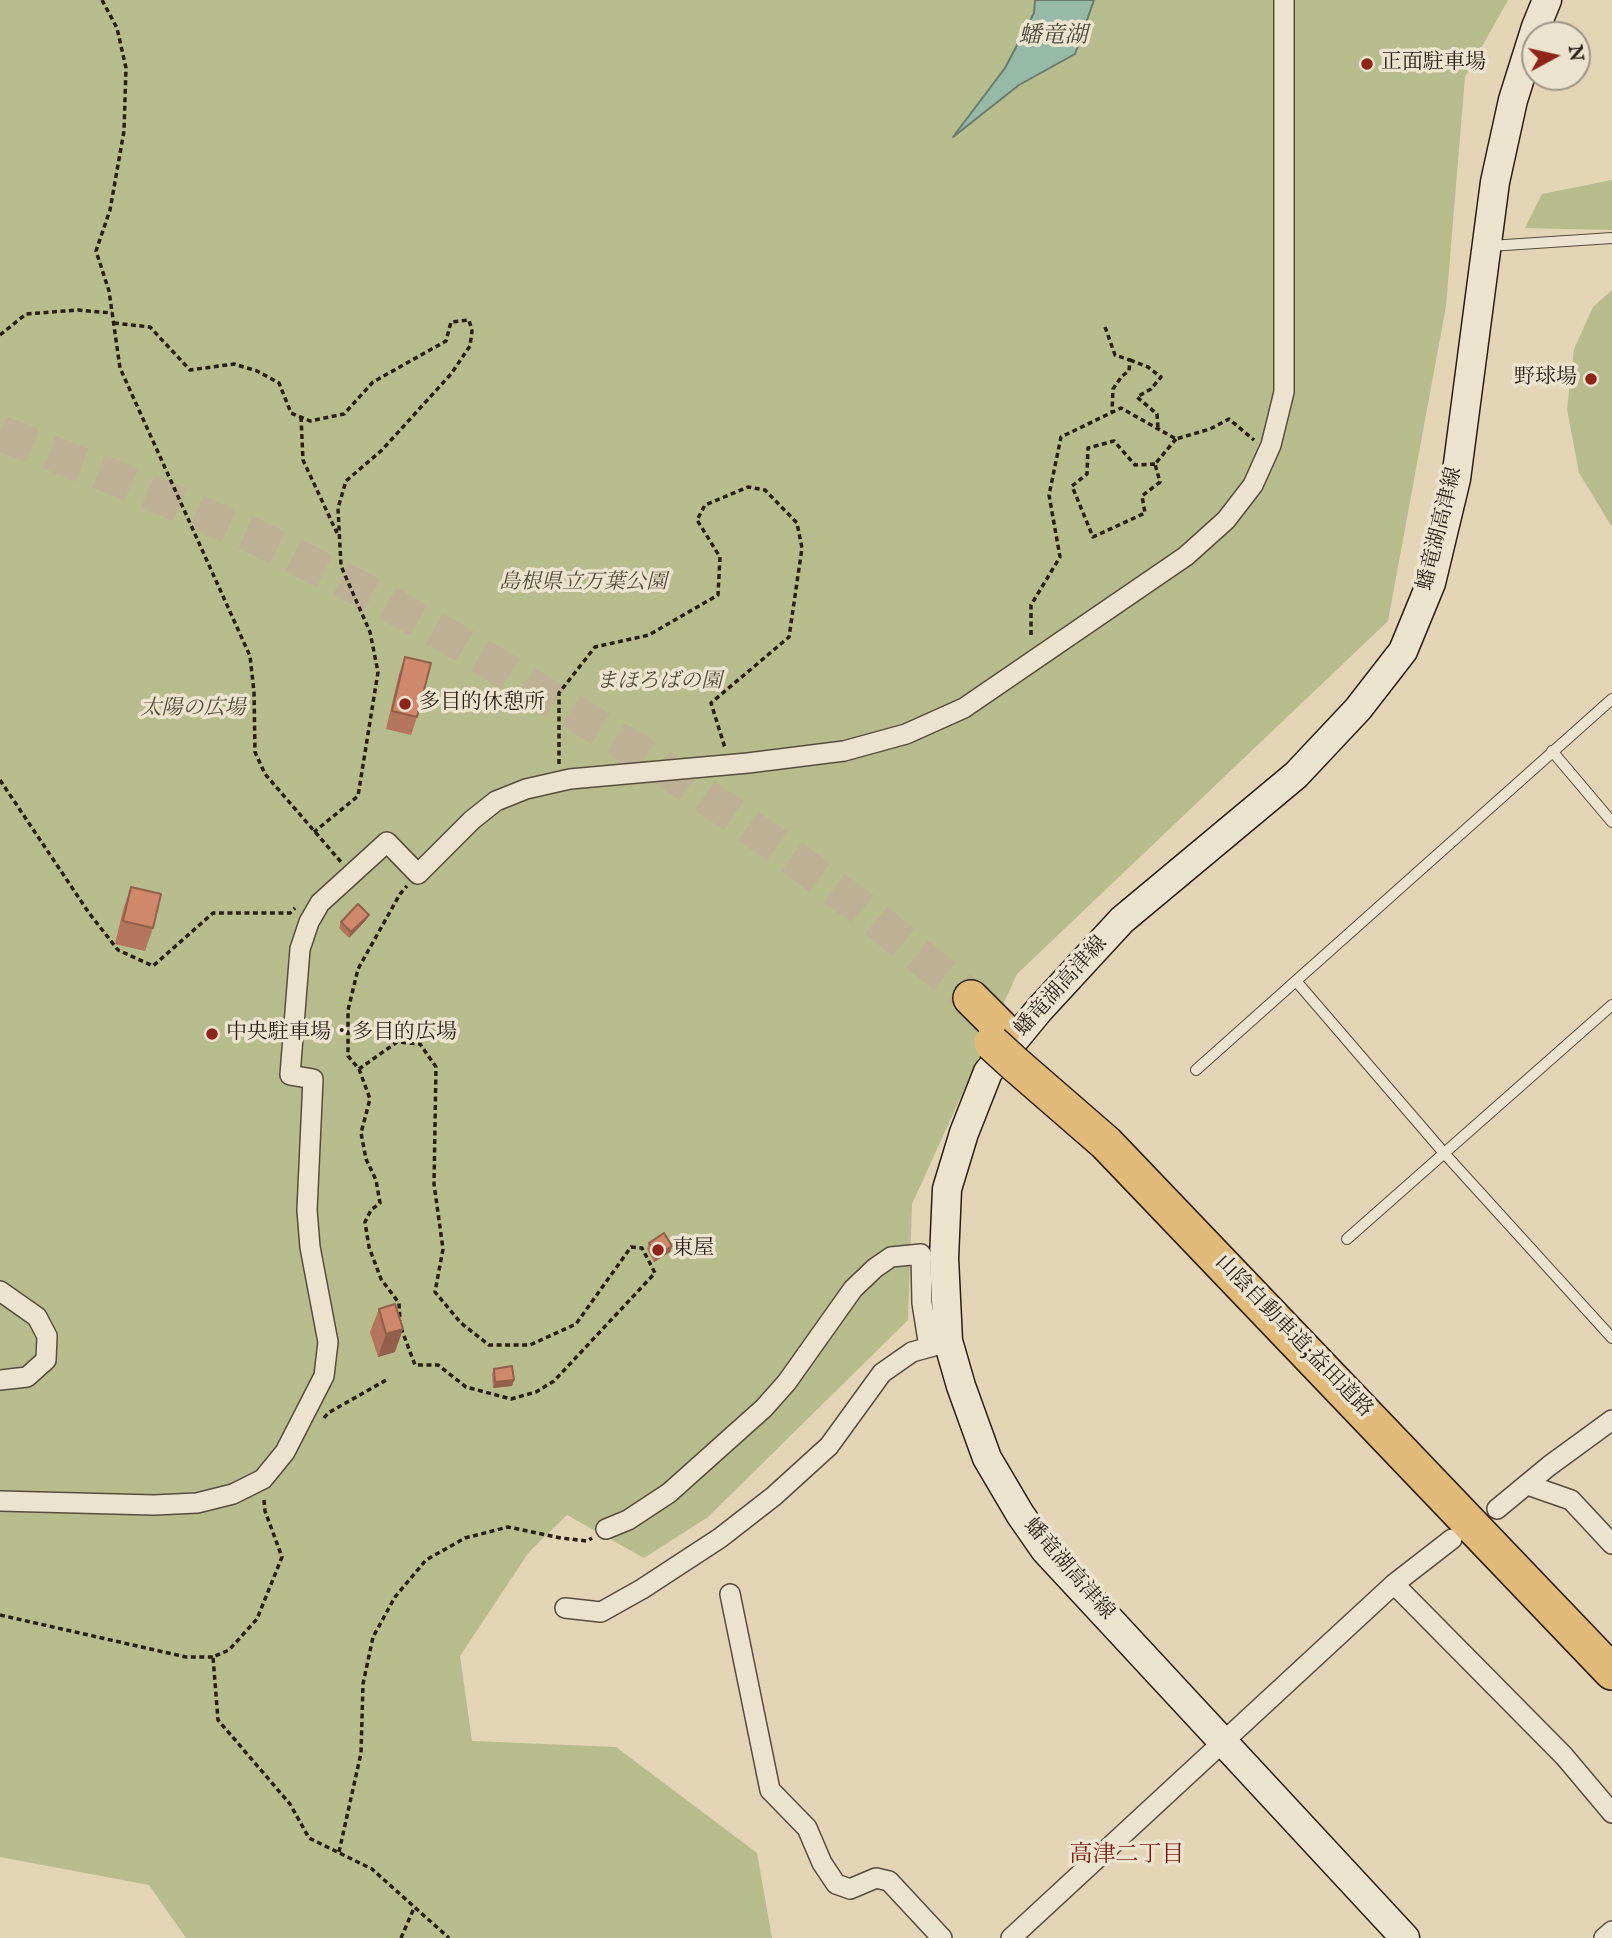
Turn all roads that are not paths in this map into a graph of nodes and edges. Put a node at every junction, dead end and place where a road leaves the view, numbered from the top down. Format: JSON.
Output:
{"nodes":[{"id":1,"x":1284,"y":0,"type":"edge"},
{"id":2,"x":1547,"y":0,"type":"edge"},
{"id":3,"x":1612,"y":238,"type":"edge"},
{"id":4,"x":1488,"y":246,"type":"junction"},
{"id":5,"x":1612,"y":699,"type":"edge"},
{"id":6,"x":1552,"y":751,"type":"junction"},
{"id":7,"x":1612,"y":822,"type":"edge"},
{"id":8,"x":1296,"y":981,"type":"junction"},
{"id":9,"x":967,"y":1006,"type":"tunnel mouth"},
{"id":10,"x":1612,"y":1006,"type":"edge"},
{"id":11,"x":1009,"y":1048,"type":"junction"},
{"id":12,"x":1196,"y":1070,"type":"dead end"},
{"id":13,"x":1444,"y":1153,"type":"junction"},
{"id":14,"x":1347,"y":1239,"type":"dead end"},
{"id":15,"x":0,"y":1291,"type":"edge"},
{"id":16,"x":1612,"y":1338,"type":"edge"},
{"id":17,"x":939,"y":1344,"type":"junction"},
{"id":18,"x":0,"y":1380,"type":"edge"},
{"id":19,"x":1612,"y":1420,"type":"edge"},
{"id":20,"x":1528,"y":1485,"type":"junction"},
{"id":21,"x":0,"y":1502,"type":"edge"},
{"id":22,"x":1497,"y":1508,"type":"dead end"},
{"id":23,"x":606,"y":1529,"type":"road end"},
{"id":24,"x":1452,"y":1539,"type":"dead end"},
{"id":25,"x":1612,"y":1544,"type":"edge"},
{"id":26,"x":1394,"y":1584,"type":"junction"},
{"id":27,"x":730,"y":1594,"type":"dead end"},
{"id":28,"x":565,"y":1608,"type":"dead end"},
{"id":29,"x":1612,"y":1652,"type":"edge"},
{"id":30,"x":1612,"y":1672,"type":"edge"},
{"id":31,"x":1223,"y":1743,"type":"junction"},
{"id":32,"x":1612,"y":1813,"type":"edge"},
{"id":33,"x":1612,"y":1931,"type":"edge"},
{"id":34,"x":942,"y":1938,"type":"edge"},
{"id":35,"x":1011,"y":1938,"type":"edge"},
{"id":36,"x":1405,"y":1938,"type":"edge"},
{"id":37,"x":1604,"y":1938,"type":"edge"}],
"edges":[{"from":1,"to":21,"type":"street"},
{"from":2,"to":4,"type":"main road","name":"蟠竜湖高津線"},
{"from":3,"to":4,"type":"lane"},
{"from":4,"to":17,"type":"main road","name":"蟠竜湖高津線"},
{"from":5,"to":6,"type":"lane"},
{"from":6,"to":7,"type":"lane"},
{"from":6,"to":8,"type":"lane"},
{"from":8,"to":12,"type":"lane"},
{"from":8,"to":13,"type":"lane"},
{"from":9,"to":11,"type":"highway","name":"山陰自動車道;益田道路"},
{"from":10,"to":13,"type":"lane"},
{"from":11,"to":29,"type":"highway","name":"山陰自動車道;益田道路"},
{"from":11,"to":30,"type":"highway","name":"山陰自動車道;益田道路"},
{"from":13,"to":14,"type":"lane"},
{"from":13,"to":16,"type":"lane"},
{"from":15,"to":18,"type":"street"},
{"from":17,"to":23,"type":"street"},
{"from":17,"to":28,"type":"street"},
{"from":17,"to":31,"type":"main road","name":"蟠竜湖高津線"},
{"from":19,"to":20,"type":"street"},
{"from":20,"to":22,"type":"street"},
{"from":20,"to":25,"type":"street"},
{"from":24,"to":26,"type":"street"},
{"from":26,"to":31,"type":"street"},
{"from":26,"to":32,"type":"street"},
{"from":27,"to":34,"type":"street"},
{"from":31,"to":35,"type":"street"},
{"from":31,"to":36,"type":"main road","name":"蟠竜湖高津線"},
{"from":33,"to":37,"type":"street"}]}
